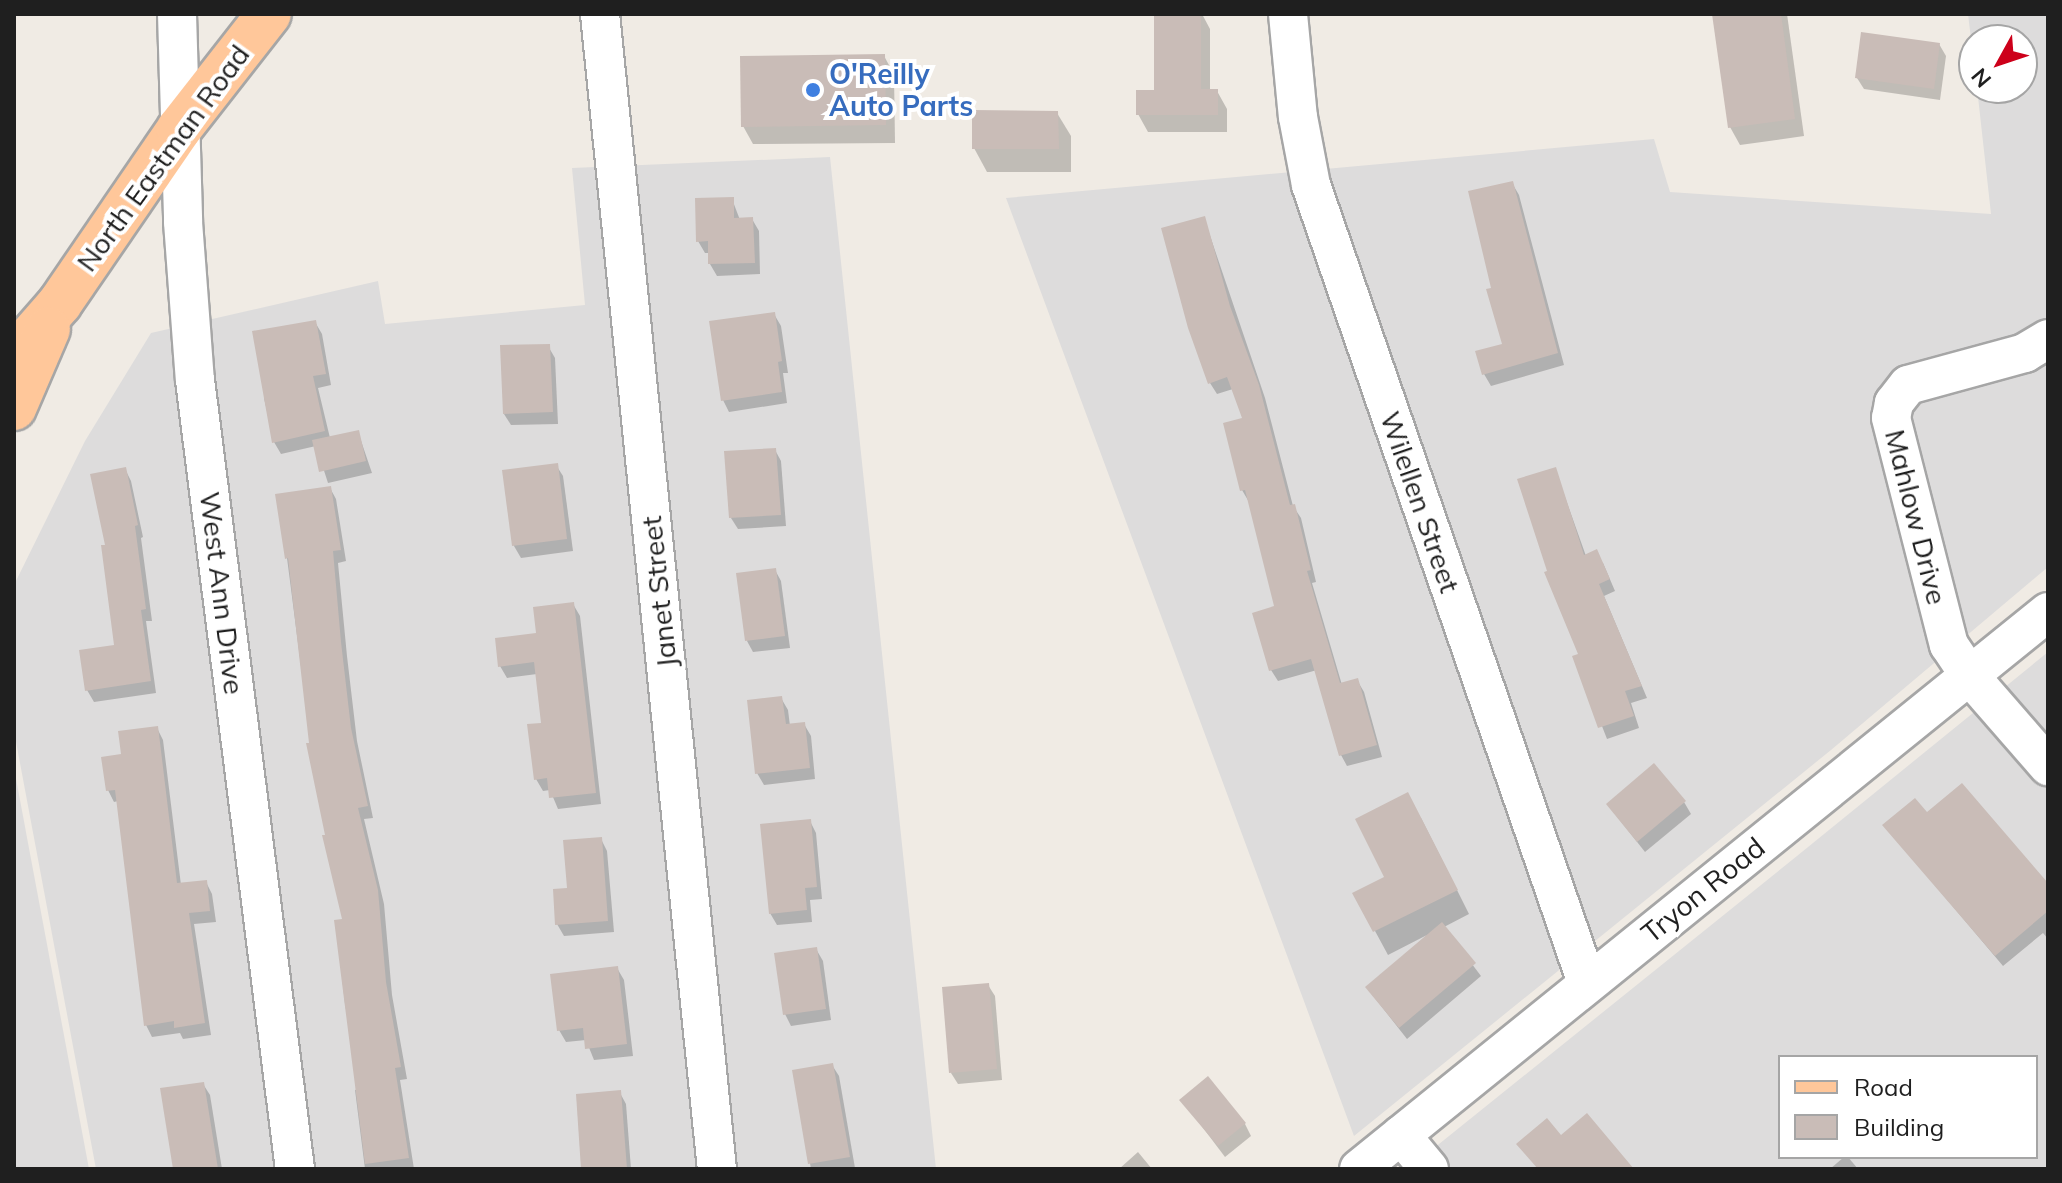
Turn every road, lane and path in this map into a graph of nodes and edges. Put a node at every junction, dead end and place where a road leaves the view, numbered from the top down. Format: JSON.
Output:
{"nodes":[{"id":1,"x":177,"y":14,"type":"edge"},
{"id":2,"x":269,"y":14,"type":"edge"},
{"id":3,"x":600,"y":14,"type":"edge"},
{"id":4,"x":1288,"y":14,"type":"edge"},
{"id":5,"x":179,"y":129,"type":"junction"},
{"id":6,"x":60,"y":303,"type":"junction"},
{"id":7,"x":2048,"y":339,"type":"edge"},
{"id":8,"x":14,"y":356,"type":"edge"},
{"id":9,"x":14,"y":408,"type":"edge"},
{"id":10,"x":2048,"y":612,"type":"edge"},
{"id":11,"x":1969,"y":675,"type":"junction"},
{"id":12,"x":2048,"y":766,"type":"edge"},
{"id":13,"x":1587,"y":983,"type":"junction"},
{"id":14,"x":1401,"y":1135,"type":"junction"},
{"id":15,"x":295,"y":1169,"type":"edge"},
{"id":16,"x":717,"y":1169,"type":"edge"},
{"id":17,"x":1359,"y":1169,"type":"edge"},
{"id":18,"x":1429,"y":1169,"type":"edge"}],
"edges":[{"from":1,"to":5,"type":"street","name":"West Ann Drive"},
{"from":2,"to":5,"type":"main road","name":"North Eastman Road"},
{"from":3,"to":16,"type":"street","name":"Janet Street"},
{"from":4,"to":13,"type":"street","name":"Wilellen Street"},
{"from":5,"to":6,"type":"main road","name":"North Eastman Road"},
{"from":5,"to":15,"type":"street","name":"West Ann Drive"},
{"from":6,"to":8,"type":"main road","name":"North Eastman Road"},
{"from":6,"to":9,"type":"main road","name":"North Eastman Road"},
{"from":7,"to":11,"type":"street","name":"Mahlow Drive"},
{"from":10,"to":11,"type":"street","name":"Tryon Road"},
{"from":11,"to":12,"type":"street","name":"Mahlow Drive"},
{"from":11,"to":13,"type":"street","name":"Tryon Road"},
{"from":13,"to":14,"type":"street","name":"Tryon Road"},
{"from":14,"to":17,"type":"street","name":"Tryon Road"},
{"from":14,"to":18,"type":"street"}]}
